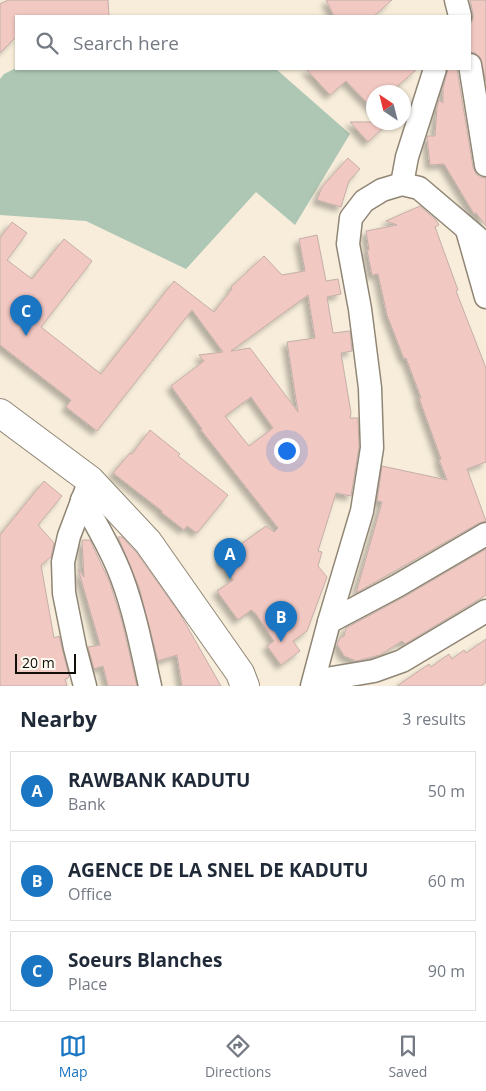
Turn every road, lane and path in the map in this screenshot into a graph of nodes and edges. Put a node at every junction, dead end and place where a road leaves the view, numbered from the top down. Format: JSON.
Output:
{"nodes":[{"id":1,"x":446,"y":0,"type":"edge"},
{"id":2,"x":456,"y":0,"type":"edge"},
{"id":3,"x":444,"y":15,"type":"edge"},
{"id":4,"x":460,"y":15,"type":"edge"},
{"id":5,"x":435,"y":70,"type":"edge"},
{"id":6,"x":471,"y":70,"type":"edge"},
{"id":7,"x":486,"y":165,"type":"edge"},
{"id":8,"x":402,"y":184,"type":"junction"},
{"id":9,"x":467,"y":230,"type":"junction"},
{"id":10,"x":486,"y":246,"type":"edge"},
{"id":11,"x":486,"y":297,"type":"edge"},
{"id":12,"x":0,"y":413,"type":"edge"},
{"id":13,"x":86,"y":490,"type":"junction"},
{"id":14,"x":486,"y":534,"type":"edge"},
{"id":15,"x":486,"y":611,"type":"edge"},
{"id":16,"x":329,"y":622,"type":"junction"},
{"id":17,"x":247,"y":682,"type":"edge"},
{"id":18,"x":313,"y":684,"type":"edge"},
{"id":19,"x":85,"y":686,"type":"edge"},
{"id":20,"x":150,"y":686,"type":"edge"}],
"edges":[{"from":1,"to":3,"type":"street"},
{"from":2,"to":4,"type":"street"},
{"from":5,"to":8,"type":"street"},
{"from":6,"to":7,"type":"street"},
{"from":8,"to":9,"type":"street"},
{"from":8,"to":16,"type":"street"},
{"from":9,"to":10,"type":"street"},
{"from":9,"to":11,"type":"street"},
{"from":12,"to":13,"type":"street"},
{"from":13,"to":17,"type":"street"},
{"from":13,"to":19,"type":"street"},
{"from":13,"to":20,"type":"street"},
{"from":14,"to":16,"type":"street"},
{"from":15,"to":18,"type":"street"},
{"from":16,"to":18,"type":"street"}]}
